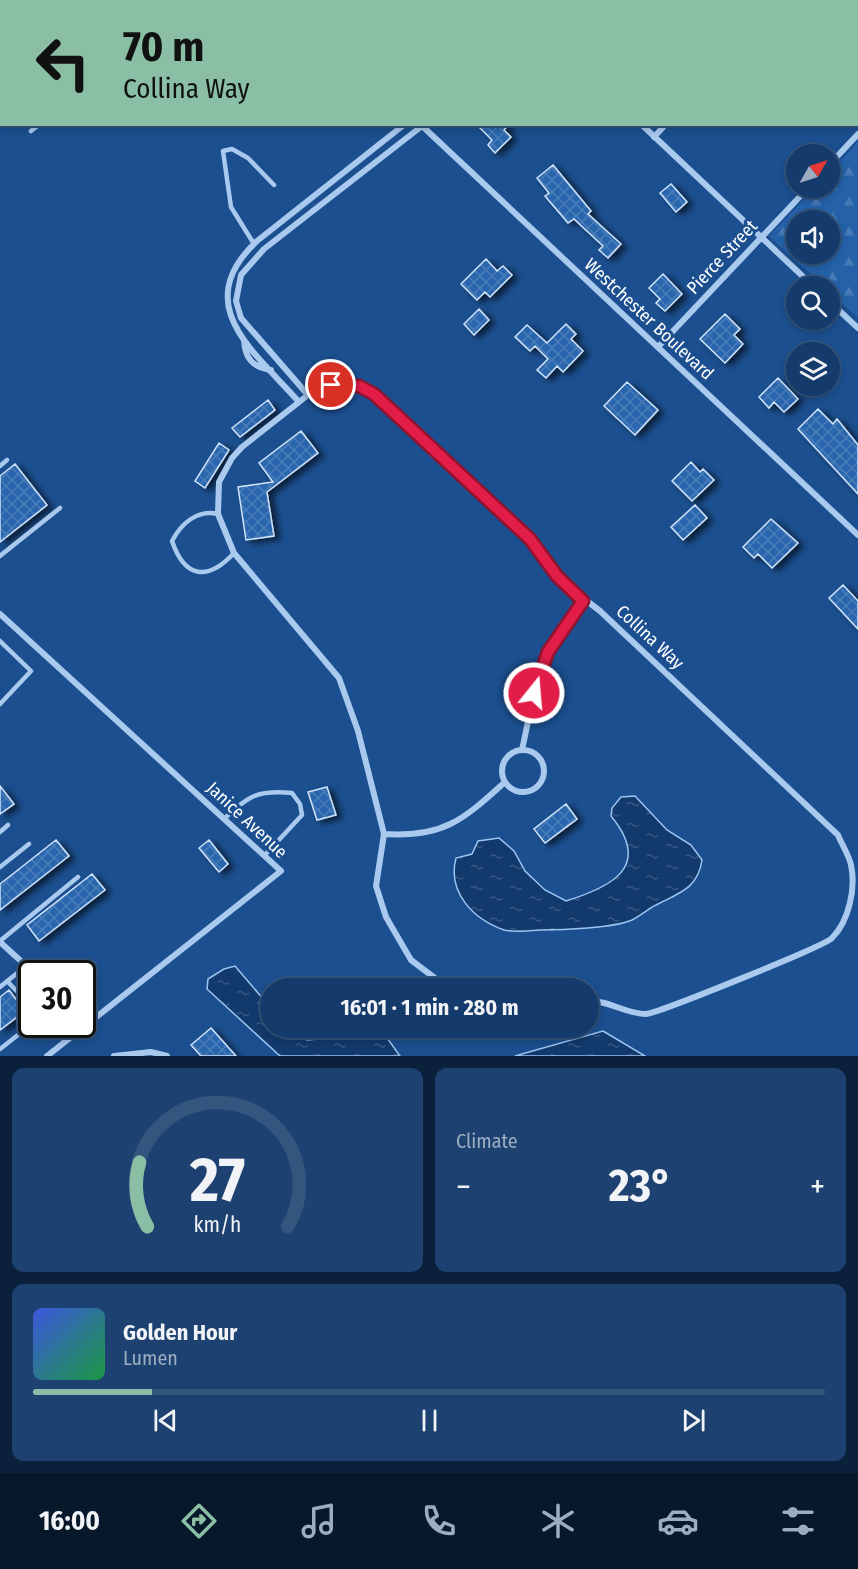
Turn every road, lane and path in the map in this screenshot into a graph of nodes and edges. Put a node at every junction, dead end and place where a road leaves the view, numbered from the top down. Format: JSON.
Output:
{"nodes":[{"id":1,"x":37,"y":126,"type":"edge"},
{"id":2,"x":402,"y":126,"type":"edge"},
{"id":3,"x":420,"y":126,"type":"edge"},
{"id":4,"x":422,"y":126,"type":"edge"},
{"id":5,"x":642,"y":126,"type":"edge"},
{"id":6,"x":664,"y":126,"type":"edge"},
{"id":7,"x":31,"y":131,"type":"dead end"},
{"id":8,"x":858,"y":134,"type":"edge"},
{"id":9,"x":654,"y":137,"type":"junction"},
{"id":10,"x":840,"y":153,"type":"edge"},
{"id":11,"x":274,"y":185,"type":"dead end"},
{"id":12,"x":798,"y":198,"type":"edge"},
{"id":13,"x":761,"y":237,"type":"junction"},
{"id":14,"x":254,"y":244,"type":"junction"},
{"id":15,"x":261,"y":252,"type":"junction"},
{"id":16,"x":802,"y":276,"type":"edge"},
{"id":17,"x":226,"y":290,"type":"junction"},
{"id":18,"x":237,"y":291,"type":"junction"},
{"id":19,"x":840,"y":311,"type":"edge"},
{"id":20,"x":858,"y":328,"type":"edge"},
{"id":21,"x":658,"y":347,"type":"junction"},
{"id":22,"x":285,"y":370,"type":"junction"},
{"id":23,"x":277,"y":377,"type":"junction"},
{"id":24,"x":308,"y":395,"type":"junction"},
{"id":25,"x":299,"y":402,"type":"junction"},
{"id":26,"x":7,"y":460,"type":"dead end"},
{"id":27,"x":0,"y":466,"type":"edge"},
{"id":28,"x":60,"y":508,"type":"dead end"},
{"id":29,"x":218,"y":514,"type":"junction"},
{"id":30,"x":858,"y":535,"type":"edge"},
{"id":31,"x":234,"y":553,"type":"junction"},
{"id":32,"x":0,"y":556,"type":"edge"},
{"id":33,"x":583,"y":601,"type":"junction"},
{"id":34,"x":0,"y":614,"type":"edge"},
{"id":35,"x":0,"y":641,"type":"edge"},
{"id":36,"x":0,"y":704,"type":"edge"},
{"id":37,"x":522,"y":750,"type":"junction"},
{"id":38,"x":505,"y":782,"type":"junction"},
{"id":39,"x":224,"y":819,"type":"junction"},
{"id":40,"x":8,"y":825,"type":"dead end"},
{"id":41,"x":0,"y":832,"type":"edge"},
{"id":42,"x":384,"y":834,"type":"junction"},
{"id":43,"x":29,"y":844,"type":"dead end"},
{"id":44,"x":264,"y":855,"type":"junction"},
{"id":45,"x":0,"y":867,"type":"edge"},
{"id":46,"x":78,"y":877,"type":"dead end"},
{"id":47,"x":0,"y":941,"type":"edge"},
{"id":48,"x":20,"y":960,"type":"edge"},
{"id":49,"x":18,"y":972,"type":"edge"},
{"id":50,"x":435,"y":978,"type":"edge"},
{"id":51,"x":7,"y":981,"type":"junction"},
{"id":52,"x":0,"y":987,"type":"edge"},
{"id":53,"x":18,"y":992,"type":"edge"},
{"id":54,"x":599,"y":1000,"type":"edge"},
{"id":55,"x":96,"y":1018,"type":"edge"},
{"id":56,"x":18,"y":1035,"type":"edge"},
{"id":57,"x":71,"y":1038,"type":"edge"},
{"id":58,"x":0,"y":1049,"type":"edge"},
{"id":59,"x":47,"y":1056,"type":"edge"},
{"id":60,"x":114,"y":1056,"type":"edge"},
{"id":61,"x":166,"y":1056,"type":"edge"}],
"edges":[{"from":1,"to":7,"type":"lane"},
{"from":2,"to":14,"type":"street"},
{"from":3,"to":15,"type":"street"},
{"from":4,"to":21,"type":"street","name":"Westchester Boulevard"},
{"from":5,"to":9,"type":"street"},
{"from":6,"to":9,"type":"street"},
{"from":8,"to":10,"type":"street"},
{"from":9,"to":13,"type":"street"},
{"from":11,"to":14,"type":"lane"},
{"from":12,"to":13,"type":"street","name":"Pierce Street"},
{"from":13,"to":16,"type":"street"},
{"from":13,"to":21,"type":"street","name":"Pierce Street"},
{"from":14,"to":15,"type":"street"},
{"from":14,"to":17,"type":"street"},
{"from":15,"to":18,"type":"street"},
{"from":17,"to":18,"type":"street"},
{"from":17,"to":23,"type":"street"},
{"from":18,"to":22,"type":"street"},
{"from":19,"to":20,"type":"street"},
{"from":21,"to":30,"type":"street","name":"Westchester Boulevard"},
{"from":22,"to":23,"type":"street"},
{"from":22,"to":24,"type":"street"},
{"from":23,"to":25,"type":"street"},
{"from":24,"to":25,"type":"street","name":"Collina Way"},
{"from":24,"to":33,"type":"street","name":"Collina Way"},
{"from":25,"to":29,"type":"street","name":"Collina Way"},
{"from":26,"to":27,"type":"lane"},
{"from":28,"to":32,"type":"lane"},
{"from":29,"to":31,"type":"street","name":"Collina Way"},
{"from":29,"to":31,"type":"lane"},
{"from":31,"to":42,"type":"street","name":"Collina Way"},
{"from":33,"to":37,"type":"street"},
{"from":33,"to":54,"type":"street","name":"Collina Way"},
{"from":34,"to":39,"type":"street","name":"Janice Avenue"},
{"from":35,"to":36,"type":"lane"},
{"from":37,"to":38,"type":"street"},
{"from":37,"to":38,"type":"street"},
{"from":38,"to":42,"type":"street"},
{"from":39,"to":44,"type":"street","name":"Janice Avenue"},
{"from":39,"to":44,"type":"lane"},
{"from":40,"to":41,"type":"lane"},
{"from":42,"to":50,"type":"street","name":"Collina Way"},
{"from":43,"to":45,"type":"lane"},
{"from":44,"to":55,"type":"street","name":"Janice Avenue"},
{"from":46,"to":47,"type":"lane"},
{"from":47,"to":48,"type":"street"},
{"from":49,"to":51,"type":"lane"},
{"from":51,"to":52,"type":"lane"},
{"from":51,"to":53,"type":"lane"},
{"from":56,"to":58,"type":"lane"},
{"from":57,"to":59,"type":"street","name":"Janice Avenue"},
{"from":60,"to":61,"type":"street"}]}
